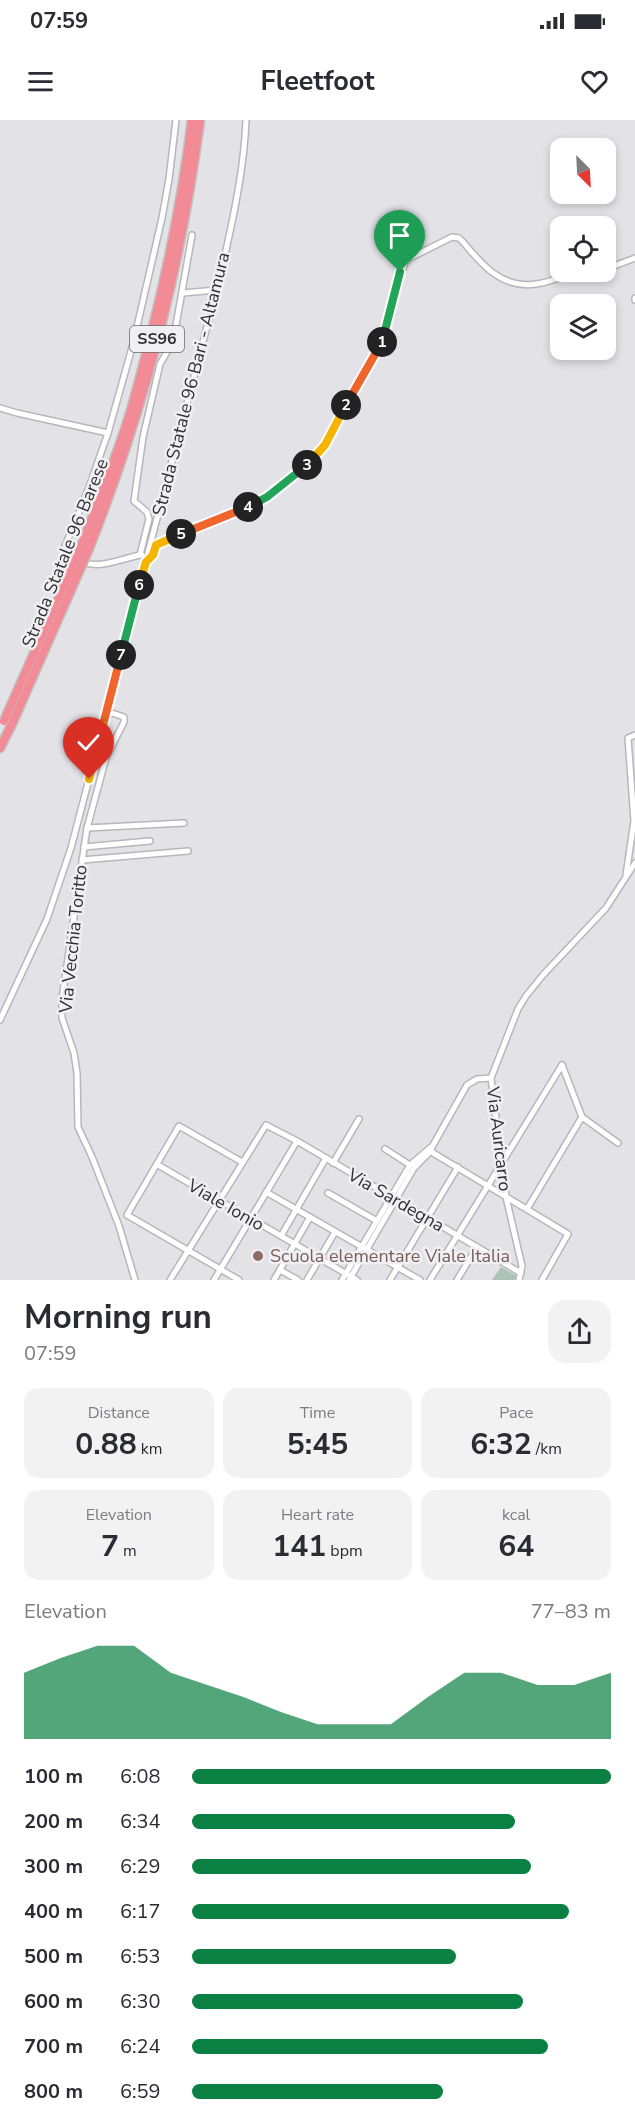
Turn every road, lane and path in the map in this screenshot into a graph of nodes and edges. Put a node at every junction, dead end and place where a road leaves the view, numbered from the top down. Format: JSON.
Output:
{"nodes":[{"id":1,"x":177,"y":120,"type":"edge"},
{"id":2,"x":192,"y":120,"type":"edge"},
{"id":3,"x":200,"y":120,"type":"edge"},
{"id":4,"x":246,"y":120,"type":"edge"},
{"id":5,"x":192,"y":235,"type":"dead end"},
{"id":6,"x":635,"y":258,"type":"edge"},
{"id":7,"x":616,"y":265,"type":"edge"},
{"id":8,"x":550,"y":281,"type":"edge"},
{"id":9,"x":216,"y":290,"type":"junction"},
{"id":10,"x":183,"y":293,"type":"junction"},
{"id":11,"x":0,"y":408,"type":"edge"},
{"id":12,"x":108,"y":432,"type":"junction"},
{"id":13,"x":85,"y":549,"type":"junction"},
{"id":14,"x":140,"y":555,"type":"junction"},
{"id":15,"x":146,"y":559,"type":"junction"},
{"id":16,"x":106,"y":711,"type":"junction"},
{"id":17,"x":5,"y":724,"type":"edge"},
{"id":18,"x":635,"y":735,"type":"edge"},
{"id":19,"x":0,"y":748,"type":"edge"},
{"id":20,"x":184,"y":823,"type":"dead end"},
{"id":21,"x":87,"y":828,"type":"junction"},
{"id":22,"x":150,"y":841,"type":"dead end"},
{"id":23,"x":84,"y":846,"type":"junction"},
{"id":24,"x":188,"y":851,"type":"dead end"},
{"id":25,"x":82,"y":860,"type":"junction"},
{"id":26,"x":635,"y":863,"type":"edge"},
{"id":27,"x":625,"y":880,"type":"junction"},
{"id":28,"x":0,"y":1020,"type":"edge"},
{"id":29,"x":491,"y":1078,"type":"junction"},
{"id":30,"x":582,"y":1117,"type":"junction"},
{"id":31,"x":359,"y":1119,"type":"dead end"},
{"id":32,"x":297,"y":1141,"type":"junction"},
{"id":33,"x":618,"y":1143,"type":"dead end"},
{"id":34,"x":430,"y":1148,"type":"junction"},
{"id":35,"x":385,"y":1149,"type":"dead end"},
{"id":36,"x":326,"y":1158,"type":"junction"},
{"id":37,"x":242,"y":1162,"type":"junction"},
{"id":38,"x":501,"y":1162,"type":"junction"},
{"id":39,"x":333,"y":1163,"type":"junction"},
{"id":40,"x":158,"y":1165,"type":"junction"},
{"id":41,"x":410,"y":1165,"type":"junction"},
{"id":42,"x":458,"y":1167,"type":"junction"},
{"id":43,"x":487,"y":1185,"type":"junction"},
{"id":44,"x":266,"y":1192,"type":"junction"},
{"id":45,"x":328,"y":1193,"type":"dead end"},
{"id":46,"x":506,"y":1197,"type":"junction"},
{"id":47,"x":394,"y":1198,"type":"junction"},
{"id":48,"x":218,"y":1201,"type":"junction"},
{"id":49,"x":296,"y":1209,"type":"junction"},
{"id":50,"x":526,"y":1209,"type":"junction"},
{"id":51,"x":310,"y":1217,"type":"junction"},
{"id":52,"x":427,"y":1218,"type":"junction"},
{"id":53,"x":250,"y":1219,"type":"junction"},
{"id":54,"x":376,"y":1221,"type":"junction"},
{"id":55,"x":335,"y":1232,"type":"junction"},
{"id":56,"x":457,"y":1235,"type":"junction"},
{"id":57,"x":281,"y":1236,"type":"junction"},
{"id":58,"x":295,"y":1245,"type":"junction"},
{"id":59,"x":362,"y":1246,"type":"junction"},
{"id":60,"x":477,"y":1247,"type":"junction"},
{"id":61,"x":189,"y":1250,"type":"junction"},
{"id":62,"x":368,"y":1250,"type":"junction"},
{"id":63,"x":320,"y":1259,"type":"junction"},
{"id":64,"x":398,"y":1267,"type":"junction"},
{"id":65,"x":220,"y":1269,"type":"junction"},
{"id":66,"x":280,"y":1270,"type":"junction"},
{"id":67,"x":521,"y":1273,"type":"junction"},
{"id":68,"x":351,"y":1278,"type":"edge"},
{"id":69,"x":135,"y":1280,"type":"edge"},
{"id":70,"x":170,"y":1280,"type":"edge"},
{"id":71,"x":214,"y":1280,"type":"edge"},
{"id":72,"x":239,"y":1280,"type":"edge"},
{"id":73,"x":274,"y":1280,"type":"edge"},
{"id":74,"x":298,"y":1280,"type":"edge"},
{"id":75,"x":307,"y":1280,"type":"edge"},
{"id":76,"x":342,"y":1280,"type":"edge"},
{"id":77,"x":390,"y":1280,"type":"edge"},
{"id":78,"x":420,"y":1280,"type":"edge"},
{"id":79,"x":430,"y":1280,"type":"edge"},
{"id":80,"x":457,"y":1280,"type":"edge"},
{"id":81,"x":519,"y":1280,"type":"edge"},
{"id":82,"x":542,"y":1280,"type":"edge"}],
"edges":[{"from":1,"to":12,"type":"street"},
{"from":2,"to":13,"type":"highway","name":"Strada Statale 96 Barese","number":"SS96"},
{"from":3,"to":13,"type":"highway","name":"Strada Statale 96 Barese","number":"SS96"},
{"from":4,"to":9,"type":"street","name":"Strada Statale 96 Bari - Altamura","number":"SS96"},
{"from":5,"to":10,"type":"street"},
{"from":6,"to":7,"type":"street"},
{"from":8,"to":15,"type":"street"},
{"from":9,"to":10,"type":"street"},
{"from":9,"to":15,"type":"street","name":"Strada Statale 96 Bari - Altamura","number":"SS96"},
{"from":10,"to":14,"type":"street"},
{"from":11,"to":12,"type":"street"},
{"from":12,"to":14,"type":"street"},
{"from":13,"to":17,"type":"highway","name":"Strada Statale 96 Barese","number":"SS96","bridge":true},
{"from":14,"to":15,"type":"street"},
{"from":15,"to":16,"type":"street","name":"Strada Statale 96 Bari - Altamura","number":"SS96"},
{"from":16,"to":21,"type":"street","name":"Via Vecchia Toritto"},
{"from":16,"to":28,"type":"street","name":"Strada Statale 96 Bari - Altamura","number":"SS96"},
{"from":17,"to":19,"type":"highway","name":"Strada Statale 96 Barese","number":"SS96"},
{"from":18,"to":27,"type":"street"},
{"from":20,"to":21,"type":"street"},
{"from":21,"to":23,"type":"street","name":"Via Vecchia Toritto"},
{"from":22,"to":23,"type":"street"},
{"from":23,"to":25,"type":"street","name":"Via Vecchia Toritto"},
{"from":24,"to":25,"type":"street"},
{"from":25,"to":69,"type":"street","name":"Via Vecchia Toritto"},
{"from":26,"to":27,"type":"street","name":"Via Auricarro"},
{"from":27,"to":29,"type":"street","name":"Via Auricarro"},
{"from":29,"to":34,"type":"street"},
{"from":29,"to":38,"type":"street","name":"Via Auricarro"},
{"from":30,"to":33,"type":"street"},
{"from":30,"to":38,"type":"street"},
{"from":30,"to":50,"type":"street"},
{"from":31,"to":39,"type":"street","name":"Via Sardegna"},
{"from":32,"to":36,"type":"street","name":"Via Sardegna"},
{"from":32,"to":37,"type":"street","name":"Via Sardegna"},
{"from":32,"to":44,"type":"street"},
{"from":34,"to":41,"type":"street"},
{"from":34,"to":42,"type":"street"},
{"from":34,"to":47,"type":"street"},
{"from":35,"to":41,"type":"street"},
{"from":36,"to":39,"type":"street","name":"Via Sardegna"},
{"from":36,"to":49,"type":"street"},
{"from":37,"to":40,"type":"street"},
{"from":37,"to":48,"type":"street"},
{"from":38,"to":43,"type":"street"},
{"from":38,"to":46,"type":"street","name":"Via Auricarro"},
{"from":39,"to":47,"type":"street","name":"Via Sardegna"},
{"from":40,"to":48,"type":"street","name":"Viale Ionio"},
{"from":40,"to":61,"type":"street"},
{"from":41,"to":47,"type":"street"},
{"from":42,"to":43,"type":"street"},
{"from":42,"to":52,"type":"street"},
{"from":43,"to":46,"type":"street"},
{"from":43,"to":56,"type":"street"},
{"from":44,"to":49,"type":"street"},
{"from":44,"to":53,"type":"street"},
{"from":45,"to":54,"type":"street"},
{"from":46,"to":50,"type":"street"},
{"from":46,"to":67,"type":"street","name":"Via Auricarro"},
{"from":47,"to":52,"type":"street","name":"Via Sardegna"},
{"from":47,"to":54,"type":"street"},
{"from":47,"to":62,"type":"street"},
{"from":48,"to":53,"type":"street","name":"Viale Ionio"},
{"from":48,"to":61,"type":"street"},
{"from":49,"to":51,"type":"street"},
{"from":49,"to":57,"type":"street"},
{"from":50,"to":82,"type":"street"},
{"from":51,"to":55,"type":"street"},
{"from":51,"to":58,"type":"street"},
{"from":52,"to":56,"type":"street","name":"Via Sardegna"},
{"from":52,"to":64,"type":"street"},
{"from":53,"to":57,"type":"street","name":"Viale Ionio"},
{"from":53,"to":65,"type":"street"},
{"from":54,"to":59,"type":"street"},
{"from":55,"to":59,"type":"street"},
{"from":55,"to":63,"type":"street"},
{"from":56,"to":60,"type":"street","name":"Via Sardegna"},
{"from":56,"to":79,"type":"street"},
{"from":57,"to":58,"type":"street","name":"Viale Ionio"},
{"from":58,"to":63,"type":"street","name":"Viale Ionio"},
{"from":58,"to":66,"type":"street"},
{"from":59,"to":62,"type":"street"},
{"from":59,"to":68,"type":"street"},
{"from":60,"to":67,"type":"street","name":"Via Sardegna"},
{"from":60,"to":80,"type":"street"},
{"from":61,"to":65,"type":"street"},
{"from":61,"to":70,"type":"street"},
{"from":62,"to":64,"type":"street"},
{"from":62,"to":68,"type":"street"},
{"from":63,"to":68,"type":"street","name":"Viale Ionio"},
{"from":63,"to":75,"type":"street"},
{"from":64,"to":77,"type":"street"},
{"from":64,"to":78,"type":"street"},
{"from":65,"to":71,"type":"street"},
{"from":65,"to":72,"type":"street"},
{"from":66,"to":73,"type":"street"},
{"from":66,"to":74,"type":"street"},
{"from":67,"to":81,"type":"street","name":"Via Auricarro"},
{"from":68,"to":76,"type":"street"}]}
